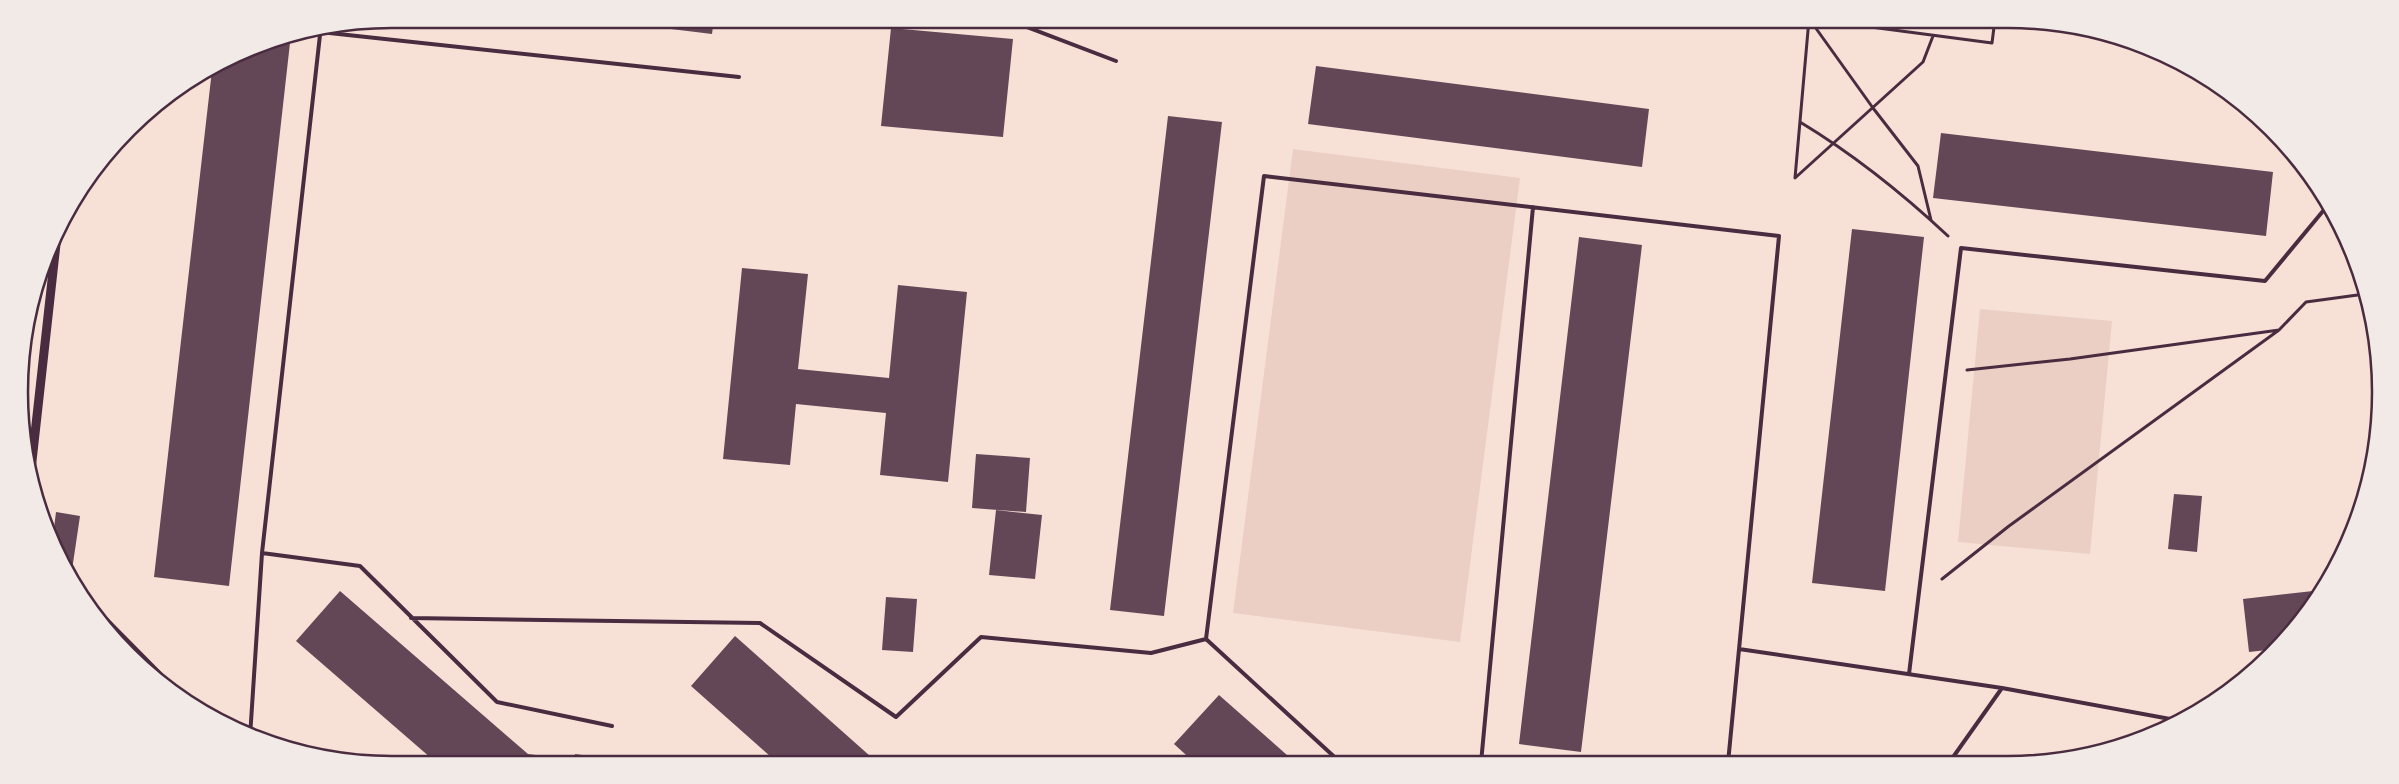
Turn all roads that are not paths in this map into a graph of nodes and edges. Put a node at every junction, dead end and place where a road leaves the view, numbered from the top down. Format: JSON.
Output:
{"nodes":[{"id":1,"x":1030,"y":28,"type":"edge"},
{"id":2,"x":331,"y":33,"type":"edge"},
{"id":3,"x":320,"y":35,"type":"edge"},
{"id":4,"x":1116,"y":61,"type":"dead end"},
{"id":5,"x":739,"y":78,"type":"dead end"},
{"id":6,"x":1533,"y":207,"type":"junction"},
{"id":7,"x":2323,"y":211,"type":"edge"},
{"id":8,"x":55,"y":253,"type":"edge"},
{"id":9,"x":33,"y":452,"type":"edge"},
{"id":10,"x":262,"y":553,"type":"junction"},
{"id":11,"x":411,"y":618,"type":"junction"},
{"id":12,"x":1206,"y":639,"type":"junction"},
{"id":13,"x":1739,"y":649,"type":"junction"},
{"id":14,"x":1909,"y":674,"type":"junction"},
{"id":15,"x":2002,"y":688,"type":"junction"},
{"id":16,"x":2170,"y":718,"type":"edge"},
{"id":17,"x":612,"y":726,"type":"dead end"},
{"id":18,"x":251,"y":728,"type":"edge"},
{"id":19,"x":1333,"y":756,"type":"edge"},
{"id":20,"x":1481,"y":756,"type":"edge"},
{"id":21,"x":1729,"y":756,"type":"edge"},
{"id":22,"x":1954,"y":756,"type":"edge"}],
"edges":[{"from":1,"to":4,"type":"lane"},
{"from":2,"to":5,"type":"lane"},
{"from":3,"to":10,"type":"lane"},
{"from":6,"to":12,"type":"lane"},
{"from":6,"to":13,"type":"lane"},
{"from":6,"to":20,"type":"lane"},
{"from":7,"to":14,"type":"lane"},
{"from":8,"to":9,"type":"street"},
{"from":10,"to":11,"type":"lane"},
{"from":10,"to":18,"type":"lane"},
{"from":11,"to":12,"type":"lane"},
{"from":11,"to":17,"type":"lane"},
{"from":12,"to":19,"type":"lane"},
{"from":13,"to":14,"type":"lane"},
{"from":13,"to":21,"type":"lane"},
{"from":14,"to":15,"type":"lane"},
{"from":15,"to":16,"type":"lane"},
{"from":15,"to":22,"type":"lane"}]}
